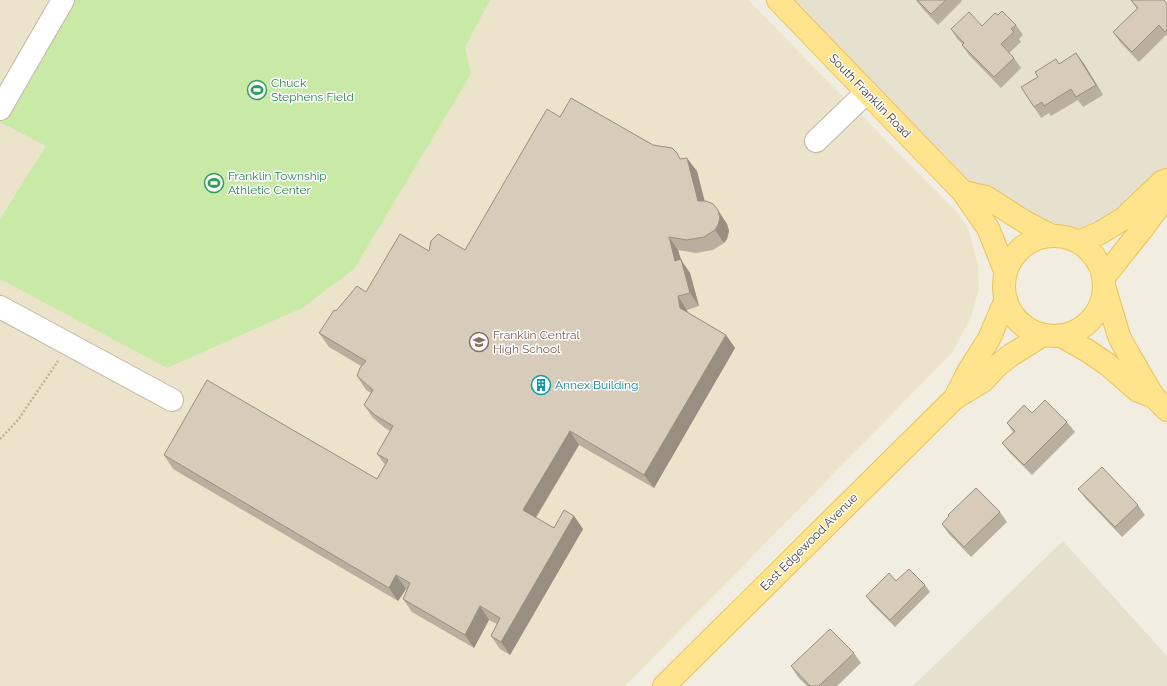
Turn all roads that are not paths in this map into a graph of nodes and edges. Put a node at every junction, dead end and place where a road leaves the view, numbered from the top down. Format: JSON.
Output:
{"nodes":[{"id":1,"x":63,"y":0,"type":"edge"},
{"id":2,"x":778,"y":0,"type":"edge"},
{"id":3,"x":867,"y":92,"type":"junction"},
{"id":4,"x":0,"y":110,"type":"edge"},
{"id":5,"x":816,"y":141,"type":"dead end"},
{"id":6,"x":1167,"y":180,"type":"edge"},
{"id":7,"x":963,"y":192,"type":"junction"},
{"id":8,"x":1167,"y":195,"type":"edge"},
{"id":9,"x":1052,"y":236,"type":"junction"},
{"id":10,"x":1078,"y":242,"type":"junction"},
{"id":11,"x":1006,"y":273,"type":"junction"},
{"id":12,"x":1104,"y":282,"type":"junction"},
{"id":13,"x":1006,"y":299,"type":"junction"},
{"id":14,"x":0,"y":307,"type":"edge"},
{"id":15,"x":1052,"y":335,"type":"junction"},
{"id":16,"x":955,"y":398,"type":"junction"},
{"id":17,"x":172,"y":400,"type":"dead end"},
{"id":18,"x":1160,"y":403,"type":"edge"},
{"id":19,"x":664,"y":686,"type":"edge"}],
"edges":[{"from":1,"to":4,"type":"street"},
{"from":2,"to":3,"type":"main road","name":"South Franklin Road"},
{"from":3,"to":5,"type":"street"},
{"from":3,"to":7,"type":"main road","name":"South Franklin Road"},
{"from":6,"to":10,"type":"main road"},
{"from":7,"to":9,"type":"main road"},
{"from":7,"to":11,"type":"main road","name":"South Franklin Road"},
{"from":8,"to":12,"type":"main road"},
{"from":9,"to":10,"type":"main road"},
{"from":9,"to":11,"type":"main road"},
{"from":10,"to":12,"type":"main road"},
{"from":11,"to":13,"type":"main road"},
{"from":12,"to":15,"type":"main road"},
{"from":12,"to":18,"type":"main road"},
{"from":13,"to":15,"type":"main road"},
{"from":13,"to":16,"type":"main road"},
{"from":14,"to":17,"type":"street"},
{"from":15,"to":16,"type":"main road"},
{"from":15,"to":18,"type":"main road"},
{"from":16,"to":19,"type":"main road","name":"East Edgewood Avenue"}]}
